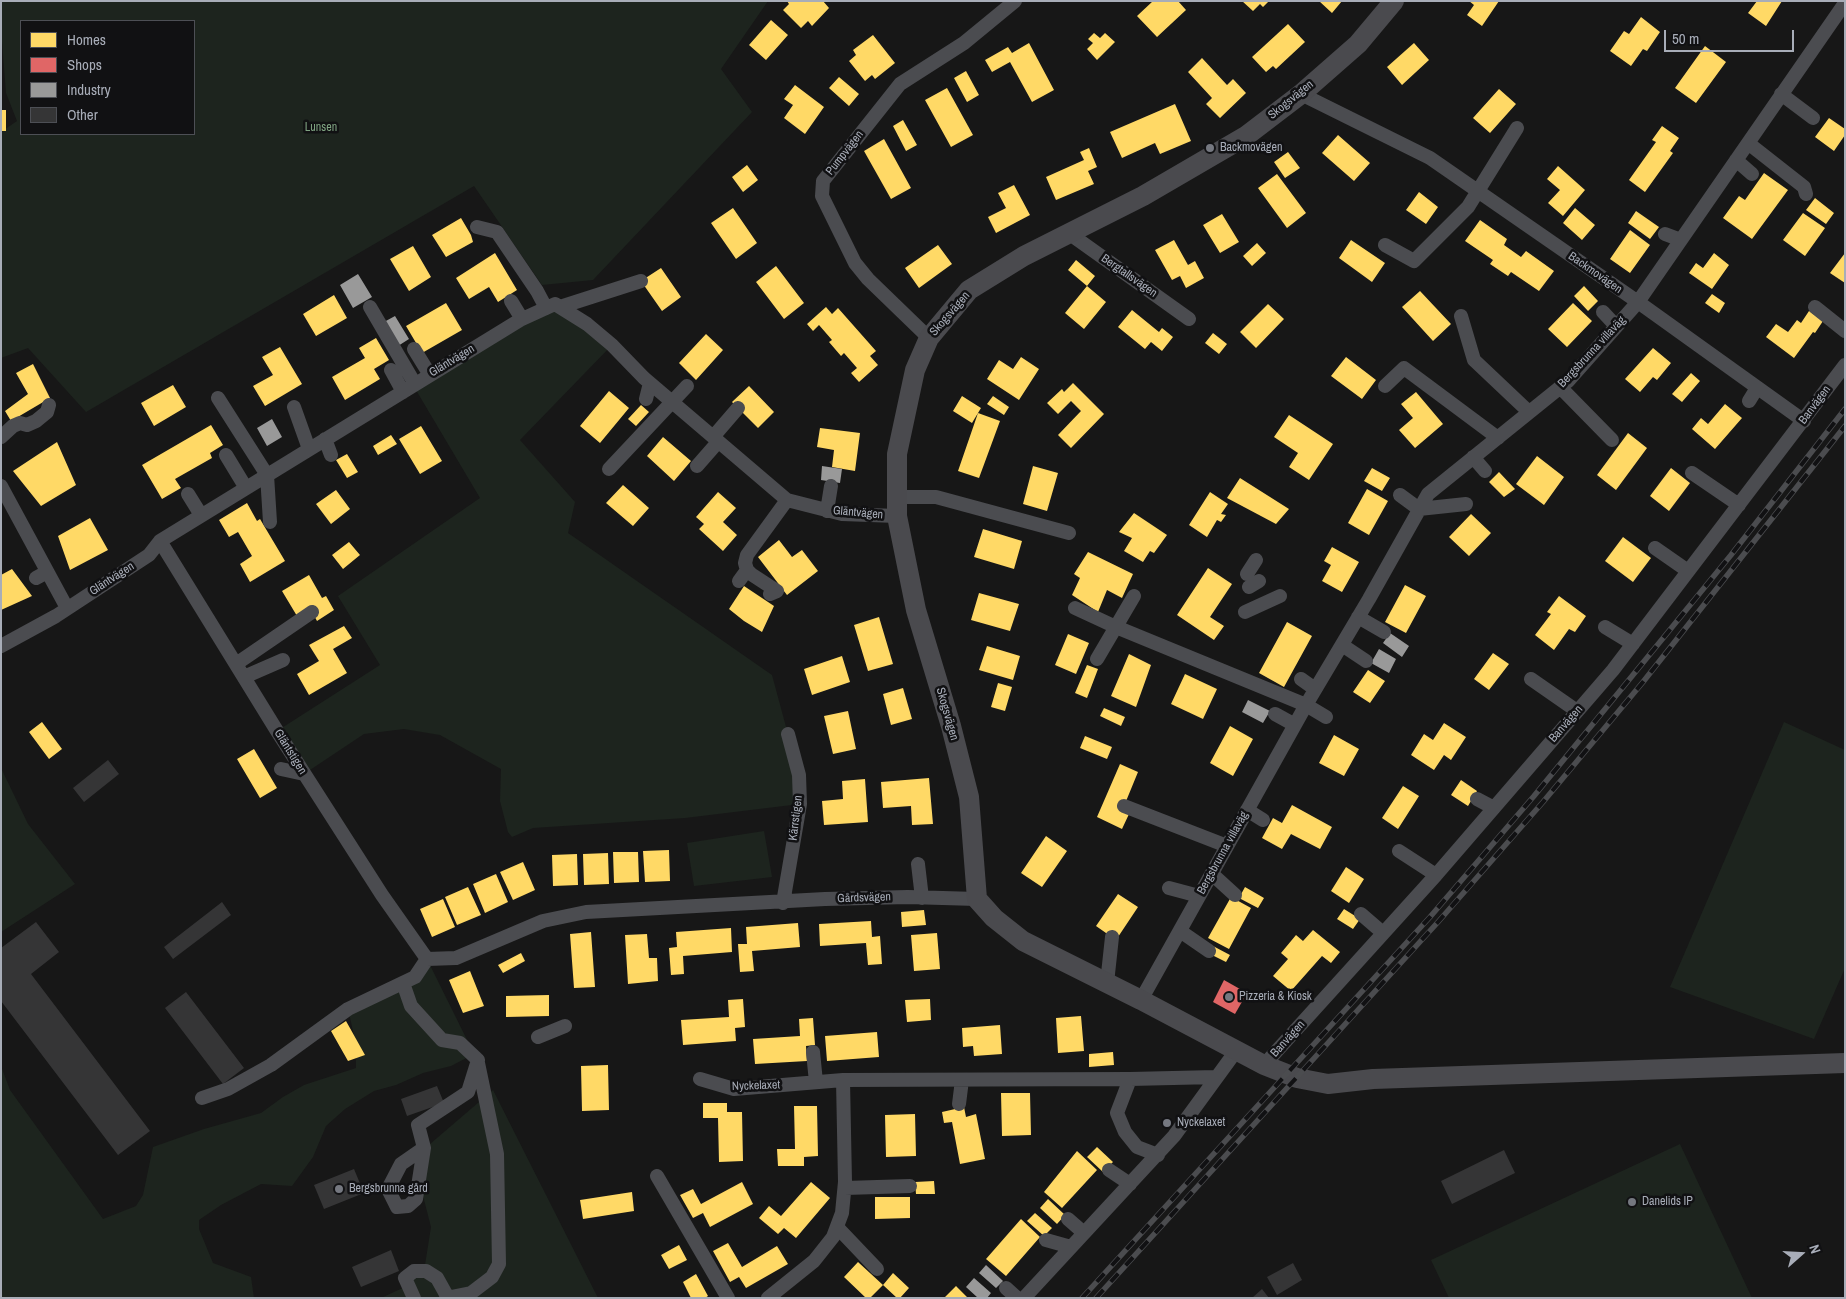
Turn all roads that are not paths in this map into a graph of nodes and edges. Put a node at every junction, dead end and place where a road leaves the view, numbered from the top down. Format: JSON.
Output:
{"nodes":[{"id":1,"x":1015,"y":1,"type":"edge"},
{"id":2,"x":1394,"y":1,"type":"edge"},
{"id":3,"x":1845,"y":3,"type":"edge"},
{"id":4,"x":1301,"y":94,"type":"junction"},
{"id":5,"x":1782,"y":94,"type":"junction"},
{"id":6,"x":1813,"y":118,"type":"dead end"},
{"id":7,"x":1517,"y":128,"type":"dead end"},
{"id":8,"x":1748,"y":143,"type":"junction"},
{"id":9,"x":1736,"y":160,"type":"junction"},
{"id":10,"x":1752,"y":174,"type":"dead end"},
{"id":11,"x":1478,"y":191,"type":"junction"},
{"id":12,"x":1806,"y":194,"type":"dead end"},
{"id":13,"x":477,"y":227,"type":"dead end"},
{"id":14,"x":1070,"y":234,"type":"junction"},
{"id":15,"x":1665,"y":234,"type":"dead end"},
{"id":16,"x":1681,"y":240,"type":"junction"},
{"id":17,"x":1385,"y":245,"type":"dead end"},
{"id":18,"x":641,"y":281,"type":"dead end"},
{"id":19,"x":511,"y":301,"type":"dead end"},
{"id":20,"x":1638,"y":302,"type":"junction"},
{"id":21,"x":370,"y":307,"type":"dead end"},
{"id":22,"x":1815,"y":307,"type":"dead end"},
{"id":23,"x":546,"y":308,"type":"junction"},
{"id":24,"x":560,"y":308,"type":"junction"},
{"id":25,"x":1603,"y":312,"type":"dead end"},
{"id":26,"x":1461,"y":316,"type":"dead end"},
{"id":27,"x":522,"y":319,"type":"junction"},
{"id":28,"x":1189,"y":319,"type":"dead end"},
{"id":29,"x":1616,"y":326,"type":"junction"},
{"id":30,"x":1845,"y":331,"type":"edge"},
{"id":31,"x":929,"y":338,"type":"junction"},
{"id":32,"x":414,"y":349,"type":"dead end"},
{"id":33,"x":1845,"y":365,"type":"edge"},
{"id":34,"x":391,"y":370,"type":"dead end"},
{"id":35,"x":430,"y":375,"type":"junction"},
{"id":36,"x":650,"y":383,"type":"junction"},
{"id":37,"x":686,"y":386,"type":"dead end"},
{"id":38,"x":1385,"y":386,"type":"dead end"},
{"id":39,"x":1560,"y":387,"type":"junction"},
{"id":40,"x":409,"y":388,"type":"junction"},
{"id":41,"x":1757,"y":388,"type":"junction"},
{"id":42,"x":218,"y":398,"type":"dead end"},
{"id":43,"x":646,"y":399,"type":"dead end"},
{"id":44,"x":1749,"y":401,"type":"dead end"},
{"id":45,"x":672,"y":403,"type":"junction"},
{"id":46,"x":49,"y":405,"type":"dead end"},
{"id":47,"x":294,"y":407,"type":"dead end"},
{"id":48,"x":738,"y":408,"type":"dead end"},
{"id":49,"x":1529,"y":412,"type":"junction"},
{"id":50,"x":1804,"y":421,"type":"junction"},
{"id":51,"x":1,"y":437,"type":"edge"},
{"id":52,"x":1498,"y":438,"type":"junction"},
{"id":53,"x":325,"y":439,"type":"junction"},
{"id":54,"x":716,"y":439,"type":"junction"},
{"id":55,"x":1612,"y":440,"type":"dead end"},
{"id":56,"x":308,"y":450,"type":"junction"},
{"id":57,"x":226,"y":455,"type":"dead end"},
{"id":58,"x":331,"y":455,"type":"dead end"},
{"id":59,"x":1473,"y":457,"type":"junction"},
{"id":60,"x":697,"y":466,"type":"dead end"},
{"id":61,"x":609,"y":468,"type":"dead end"},
{"id":62,"x":1485,"y":471,"type":"dead end"},
{"id":63,"x":1692,"y":473,"type":"dead end"},
{"id":64,"x":267,"y":475,"type":"junction"},
{"id":65,"x":1,"y":486,"type":"edge"},
{"id":66,"x":831,"y":486,"type":"dead end"},
{"id":67,"x":246,"y":488,"type":"junction"},
{"id":68,"x":188,"y":494,"type":"dead end"},
{"id":69,"x":1400,"y":494,"type":"dead end"},
{"id":70,"x":787,"y":500,"type":"junction"},
{"id":71,"x":1466,"y":504,"type":"dead end"},
{"id":72,"x":1739,"y":505,"type":"junction"},
{"id":73,"x":897,"y":506,"type":"junction"},
{"id":74,"x":1419,"y":509,"type":"junction"},
{"id":75,"x":827,"y":510,"type":"junction"},
{"id":76,"x":202,"y":515,"type":"junction"},
{"id":77,"x":270,"y":522,"type":"dead end"},
{"id":78,"x":1069,"y":533,"type":"dead end"},
{"id":79,"x":160,"y":541,"type":"junction"},
{"id":80,"x":1655,"y":548,"type":"dead end"},
{"id":81,"x":1256,"y":560,"type":"dead end"},
{"id":82,"x":1688,"y":572,"type":"junction"},
{"id":83,"x":1251,"y":581,"type":"dead end"},
{"id":84,"x":770,"y":594,"type":"dead end"},
{"id":85,"x":1134,"y":596,"type":"dead end"},
{"id":86,"x":1280,"y":596,"type":"dead end"},
{"id":87,"x":67,"y":608,"type":"junction"},
{"id":88,"x":1075,"y":608,"type":"dead end"},
{"id":89,"x":312,"y":612,"type":"dead end"},
{"id":90,"x":1245,"y":612,"type":"dead end"},
{"id":91,"x":1358,"y":617,"type":"junction"},
{"id":92,"x":1116,"y":627,"type":"junction"},
{"id":93,"x":1605,"y":627,"type":"dead end"},
{"id":94,"x":1384,"y":632,"type":"dead end"},
{"id":95,"x":1633,"y":644,"type":"junction"},
{"id":96,"x":1342,"y":645,"type":"junction"},
{"id":97,"x":1,"y":646,"type":"edge"},
{"id":98,"x":1097,"y":659,"type":"dead end"},
{"id":99,"x":283,"y":660,"type":"dead end"},
{"id":100,"x":1366,"y":661,"type":"dead end"},
{"id":101,"x":236,"y":664,"type":"junction"},
{"id":102,"x":244,"y":678,"type":"junction"},
{"id":103,"x":1301,"y":679,"type":"dead end"},
{"id":104,"x":1531,"y":680,"type":"dead end"},
{"id":105,"x":1316,"y":689,"type":"junction"},
{"id":106,"x":1306,"y":705,"type":"junction"},
{"id":107,"x":1577,"y":711,"type":"junction"},
{"id":108,"x":1275,"y":714,"type":"dead end"},
{"id":109,"x":1326,"y":717,"type":"dead end"},
{"id":110,"x":1295,"y":725,"type":"junction"},
{"id":111,"x":788,"y":734,"type":"dead end"},
{"id":112,"x":281,"y":770,"type":"dead end"},
{"id":113,"x":304,"y":774,"type":"junction"},
{"id":114,"x":1477,"y":799,"type":"dead end"},
{"id":115,"x":1124,"y":806,"type":"dead end"},
{"id":116,"x":1494,"y":808,"type":"junction"},
{"id":117,"x":1247,"y":810,"type":"junction"},
{"id":118,"x":1263,"y":820,"type":"dead end"},
{"id":119,"x":1227,"y":846,"type":"junction"},
{"id":120,"x":1398,"y":850,"type":"dead end"},
{"id":121,"x":918,"y":864,"type":"dead end"},
{"id":122,"x":1212,"y":874,"type":"junction"},
{"id":123,"x":1436,"y":874,"type":"junction"},
{"id":124,"x":1169,"y":888,"type":"dead end"},
{"id":125,"x":1235,"y":895,"type":"dead end"},
{"id":126,"x":1199,"y":896,"type":"junction"},
{"id":127,"x":922,"y":898,"type":"junction"},
{"id":128,"x":977,"y":899,"type":"junction"},
{"id":129,"x":783,"y":903,"type":"junction"},
{"id":130,"x":1361,"y":914,"type":"dead end"},
{"id":131,"x":1180,"y":931,"type":"junction"},
{"id":132,"x":1383,"y":933,"type":"junction"},
{"id":133,"x":1112,"y":937,"type":"dead end"},
{"id":134,"x":1209,"y":951,"type":"dead end"},
{"id":135,"x":427,"y":959,"type":"junction"},
{"id":136,"x":403,"y":983,"type":"junction"},
{"id":137,"x":1107,"y":983,"type":"junction"},
{"id":138,"x":1141,"y":1000,"type":"junction"},
{"id":139,"x":565,"y":1026,"type":"dead end"},
{"id":140,"x":538,"y":1037,"type":"dead end"},
{"id":141,"x":1236,"y":1051,"type":"junction"},
{"id":142,"x":812,"y":1052,"type":"dead end"},
{"id":143,"x":478,"y":1060,"type":"junction"},
{"id":144,"x":1845,"y":1063,"type":"edge"},
{"id":145,"x":1264,"y":1065,"type":"junction"},
{"id":146,"x":1216,"y":1077,"type":"junction"},
{"id":147,"x":700,"y":1079,"type":"dead end"},
{"id":148,"x":1130,"y":1079,"type":"junction"},
{"id":149,"x":842,"y":1080,"type":"junction"},
{"id":150,"x":962,"y":1080,"type":"junction"},
{"id":151,"x":816,"y":1082,"type":"junction"},
{"id":152,"x":202,"y":1098,"type":"dead end"},
{"id":153,"x":959,"y":1104,"type":"dead end"},
{"id":154,"x":424,"y":1148,"type":"dead end"},
{"id":155,"x":1158,"y":1155,"type":"junction"},
{"id":156,"x":1109,"y":1170,"type":"dead end"},
{"id":157,"x":657,"y":1176,"type":"dead end"},
{"id":158,"x":1130,"y":1184,"type":"junction"},
{"id":159,"x":910,"y":1186,"type":"dead end"},
{"id":160,"x":845,"y":1188,"type":"junction"},
{"id":161,"x":1068,"y":1219,"type":"dead end"},
{"id":162,"x":837,"y":1227,"type":"junction"},
{"id":163,"x":1084,"y":1233,"type":"junction"},
{"id":164,"x":1046,"y":1240,"type":"dead end"},
{"id":165,"x":1071,"y":1247,"type":"junction"},
{"id":166,"x":877,"y":1269,"type":"dead end"},
{"id":167,"x":1006,"y":1288,"type":"dead end"},
{"id":168,"x":447,"y":1297,"type":"edge"},
{"id":169,"x":414,"y":1298,"type":"edge"},
{"id":170,"x":728,"y":1298,"type":"edge"},
{"id":171,"x":768,"y":1298,"type":"edge"},
{"id":172,"x":1017,"y":1298,"type":"edge"},
{"id":173,"x":1024,"y":1298,"type":"edge"}],
"edges":[{"from":1,"to":31,"type":"street","name":"Pumpvägen"},
{"from":2,"to":4,"type":"street","name":"Skogsvägen"},
{"from":3,"to":5,"type":"street","name":"Bergsbrunna villaväg"},
{"from":4,"to":11,"type":"street","name":"Backmovägen"},
{"from":4,"to":14,"type":"street","name":"Skogsvägen"},
{"from":5,"to":6,"type":"street"},
{"from":5,"to":8,"type":"street","name":"Bergsbrunna villaväg"},
{"from":7,"to":11,"type":"street"},
{"from":8,"to":9,"type":"street","name":"Bergsbrunna villaväg"},
{"from":8,"to":12,"type":"street"},
{"from":9,"to":10,"type":"street"},
{"from":9,"to":16,"type":"street","name":"Bergsbrunna villaväg"},
{"from":11,"to":17,"type":"street"},
{"from":11,"to":20,"type":"street","name":"Backmovägen"},
{"from":13,"to":23,"type":"street"},
{"from":14,"to":28,"type":"street","name":"Bergtallsvägen"},
{"from":14,"to":31,"type":"street","name":"Skogsvägen"},
{"from":15,"to":16,"type":"street"},
{"from":16,"to":20,"type":"street","name":"Bergsbrunna villaväg"},
{"from":18,"to":24,"type":"street"},
{"from":19,"to":27,"type":"street"},
{"from":20,"to":29,"type":"street","name":"Bergsbrunna villaväg"},
{"from":20,"to":41,"type":"street","name":"Backmovägen"},
{"from":21,"to":40,"type":"street"},
{"from":22,"to":30,"type":"street"},
{"from":23,"to":24,"type":"street","name":"Gläntvägen"},
{"from":23,"to":27,"type":"street","name":"Gläntvägen"},
{"from":24,"to":36,"type":"street","name":"Gläntvägen"},
{"from":25,"to":29,"type":"street"},
{"from":26,"to":49,"type":"street"},
{"from":27,"to":35,"type":"street","name":"Gläntvägen"},
{"from":29,"to":39,"type":"street","name":"Bergsbrunna villaväg"},
{"from":31,"to":73,"type":"street","name":"Skogsvägen"},
{"from":32,"to":35,"type":"street"},
{"from":33,"to":50,"type":"street","name":"Banvägen"},
{"from":34,"to":40,"type":"street"},
{"from":35,"to":40,"type":"street","name":"Gläntvägen"},
{"from":36,"to":43,"type":"street"},
{"from":36,"to":45,"type":"street","name":"Gläntvägen"},
{"from":37,"to":45,"type":"street"},
{"from":38,"to":52,"type":"street"},
{"from":39,"to":49,"type":"street","name":"Bergsbrunna villaväg"},
{"from":39,"to":55,"type":"street"},
{"from":40,"to":53,"type":"street","name":"Gläntvägen"},
{"from":41,"to":44,"type":"street"},
{"from":41,"to":50,"type":"street","name":"Backmovägen"},
{"from":42,"to":64,"type":"street"},
{"from":45,"to":54,"type":"street","name":"Gläntvägen"},
{"from":45,"to":61,"type":"street"},
{"from":46,"to":51,"type":"street"},
{"from":47,"to":56,"type":"street"},
{"from":48,"to":54,"type":"street"},
{"from":49,"to":52,"type":"street","name":"Bergsbrunna villaväg"},
{"from":50,"to":72,"type":"street","name":"Banvägen"},
{"from":52,"to":59,"type":"street","name":"Bergsbrunna villaväg"},
{"from":53,"to":56,"type":"street","name":"Gläntvägen"},
{"from":53,"to":58,"type":"street"},
{"from":54,"to":60,"type":"street"},
{"from":54,"to":70,"type":"street","name":"Gläntvägen"},
{"from":56,"to":64,"type":"street","name":"Gläntvägen"},
{"from":57,"to":67,"type":"street"},
{"from":59,"to":62,"type":"street"},
{"from":59,"to":74,"type":"street","name":"Bergsbrunna villaväg"},
{"from":63,"to":72,"type":"street"},
{"from":64,"to":67,"type":"street","name":"Gläntvägen"},
{"from":64,"to":77,"type":"street"},
{"from":65,"to":87,"type":"street"},
{"from":66,"to":75,"type":"street"},
{"from":67,"to":76,"type":"street","name":"Gläntvägen"},
{"from":68,"to":76,"type":"street"},
{"from":69,"to":74,"type":"street"},
{"from":70,"to":75,"type":"street","name":"Gläntvägen"},
{"from":70,"to":84,"type":"street"},
{"from":71,"to":74,"type":"street"},
{"from":72,"to":82,"type":"street","name":"Banvägen"},
{"from":73,"to":75,"type":"street","name":"Gläntvägen"},
{"from":73,"to":78,"type":"street","name":"Gläntvägen"},
{"from":73,"to":128,"type":"street","name":"Skogsvägen"},
{"from":74,"to":91,"type":"street","name":"Bergsbrunna villaväg"},
{"from":76,"to":79,"type":"street","name":"Gläntvägen"},
{"from":79,"to":87,"type":"street","name":"Gläntvägen"},
{"from":79,"to":101,"type":"street","name":"Gläntstigen"},
{"from":80,"to":82,"type":"street"},
{"from":81,"to":83,"type":"street"},
{"from":82,"to":95,"type":"street","name":"Banvägen"},
{"from":85,"to":92,"type":"street"},
{"from":86,"to":90,"type":"street"},
{"from":87,"to":97,"type":"street","name":"Gläntvägen"},
{"from":88,"to":92,"type":"street"},
{"from":89,"to":101,"type":"street"},
{"from":91,"to":94,"type":"street"},
{"from":91,"to":96,"type":"street","name":"Bergsbrunna villaväg"},
{"from":92,"to":98,"type":"street"},
{"from":92,"to":106,"type":"street"},
{"from":93,"to":95,"type":"street"},
{"from":95,"to":107,"type":"street","name":"Banvägen"},
{"from":96,"to":100,"type":"street"},
{"from":96,"to":105,"type":"street","name":"Bergsbrunna villaväg"},
{"from":99,"to":102,"type":"street"},
{"from":101,"to":102,"type":"street","name":"Gläntstigen"},
{"from":102,"to":113,"type":"street","name":"Gläntstigen"},
{"from":103,"to":105,"type":"street"},
{"from":104,"to":107,"type":"street"},
{"from":105,"to":106,"type":"street","name":"Bergsbrunna villaväg"},
{"from":106,"to":109,"type":"street"},
{"from":106,"to":110,"type":"street","name":"Bergsbrunna villaväg"},
{"from":107,"to":116,"type":"street","name":"Banvägen"},
{"from":108,"to":110,"type":"street"},
{"from":110,"to":117,"type":"street","name":"Bergsbrunna villaväg"},
{"from":111,"to":129,"type":"street","name":"Kärrstigen"},
{"from":112,"to":113,"type":"street"},
{"from":113,"to":135,"type":"street","name":"Gläntstigen"},
{"from":114,"to":116,"type":"street"},
{"from":115,"to":119,"type":"street"},
{"from":116,"to":123,"type":"street","name":"Banvägen"},
{"from":117,"to":118,"type":"street"},
{"from":117,"to":119,"type":"street","name":"Bergsbrunna villaväg"},
{"from":119,"to":122,"type":"street","name":"Bergsbrunna villaväg"},
{"from":120,"to":123,"type":"street"},
{"from":121,"to":127,"type":"street"},
{"from":122,"to":125,"type":"street"},
{"from":122,"to":126,"type":"street","name":"Bergsbrunna villaväg"},
{"from":123,"to":132,"type":"street","name":"Banvägen"},
{"from":124,"to":126,"type":"street"},
{"from":126,"to":131,"type":"street","name":"Bergsbrunna villaväg"},
{"from":127,"to":128,"type":"street","name":"Gårdsvägen"},
{"from":127,"to":129,"type":"street","name":"Gårdsvägen"},
{"from":128,"to":137,"type":"street"},
{"from":129,"to":135,"type":"street","name":"Gårdsvägen"},
{"from":130,"to":132,"type":"street"},
{"from":131,"to":134,"type":"street"},
{"from":131,"to":138,"type":"street","name":"Bergsbrunna villaväg"},
{"from":132,"to":145,"type":"street","name":"Banvägen"},
{"from":133,"to":137,"type":"street"},
{"from":135,"to":136,"type":"street"},
{"from":136,"to":143,"type":"street"},
{"from":136,"to":152,"type":"street"},
{"from":137,"to":138,"type":"street"},
{"from":138,"to":141,"type":"street"},
{"from":139,"to":140,"type":"street"},
{"from":141,"to":145,"type":"street"},
{"from":141,"to":146,"type":"street"},
{"from":142,"to":151,"type":"street"},
{"from":143,"to":154,"type":"street"},
{"from":143,"to":168,"type":"street"},
{"from":144,"to":145,"type":"street"},
{"from":146,"to":148,"type":"street","name":"Nyckelaxet"},
{"from":146,"to":155,"type":"street"},
{"from":147,"to":151,"type":"street","name":"Nyckelaxet"},
{"from":148,"to":150,"type":"street","name":"Nyckelaxet"},
{"from":148,"to":155,"type":"street"},
{"from":149,"to":150,"type":"street","name":"Nyckelaxet"},
{"from":149,"to":151,"type":"street","name":"Nyckelaxet"},
{"from":149,"to":160,"type":"street"},
{"from":150,"to":153,"type":"street"},
{"from":155,"to":158,"type":"street"},
{"from":156,"to":158,"type":"street"},
{"from":157,"to":170,"type":"street"},
{"from":158,"to":163,"type":"street"},
{"from":159,"to":160,"type":"street"},
{"from":160,"to":162,"type":"street"},
{"from":161,"to":163,"type":"street"},
{"from":162,"to":166,"type":"street"},
{"from":162,"to":171,"type":"street"},
{"from":163,"to":165,"type":"street"},
{"from":164,"to":165,"type":"street"},
{"from":165,"to":173,"type":"street"},
{"from":167,"to":172,"type":"street"},
{"from":168,"to":169,"type":"street"}]}
